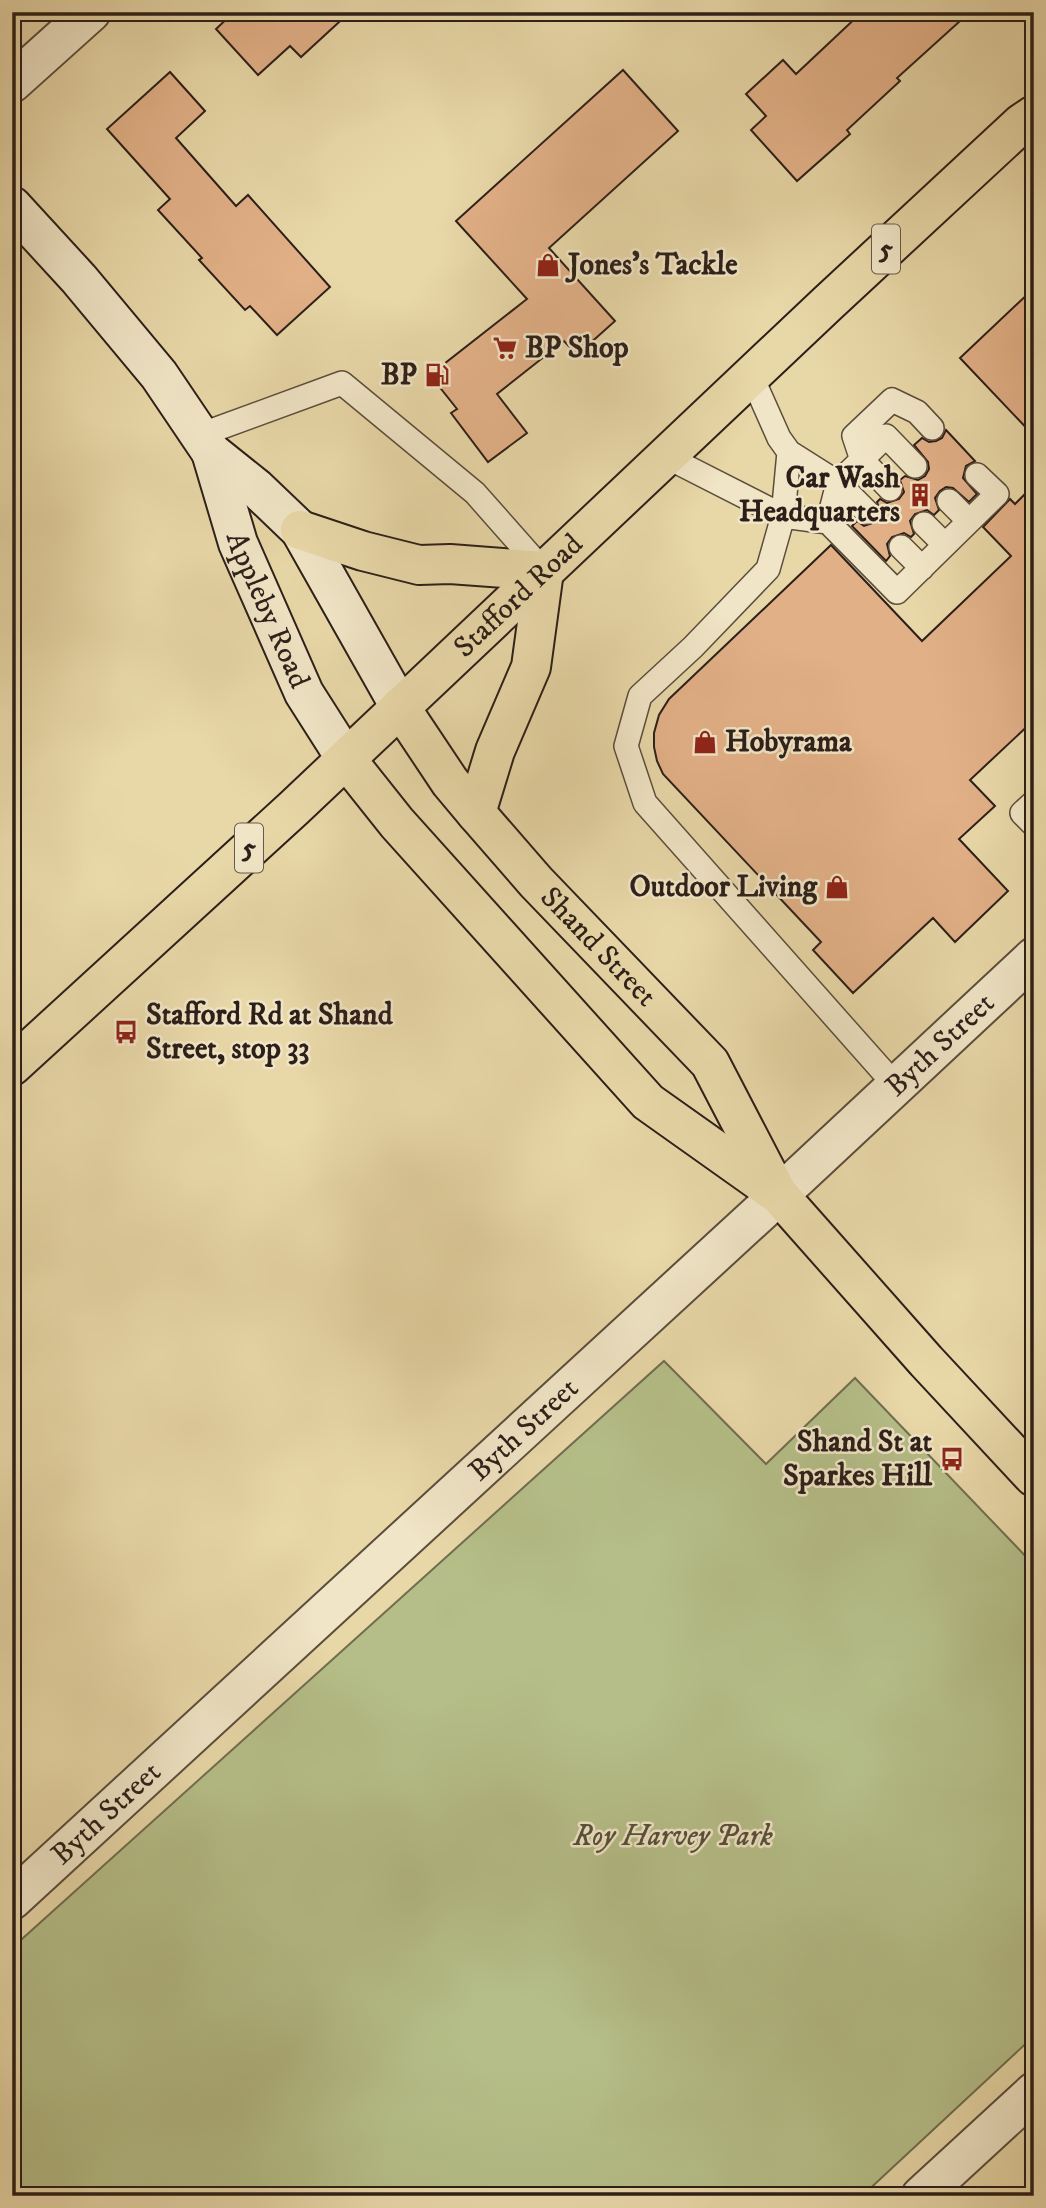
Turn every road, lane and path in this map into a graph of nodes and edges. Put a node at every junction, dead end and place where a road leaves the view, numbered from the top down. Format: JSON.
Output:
{"nodes":[{"id":1,"x":91,"y":12,"type":"edge"},
{"id":2,"x":12,"y":83,"type":"edge"},
{"id":3,"x":1030,"y":115,"type":"edge"},
{"id":4,"x":17,"y":220,"type":"edge"},
{"id":5,"x":751,"y":375,"type":"junction"},
{"id":6,"x":932,"y":428,"type":"dead end"},
{"id":7,"x":205,"y":444,"type":"junction"},
{"id":8,"x":789,"y":453,"type":"junction"},
{"id":9,"x":665,"y":456,"type":"junction"},
{"id":10,"x":862,"y":460,"type":"junction"},
{"id":11,"x":915,"y":466,"type":"dead end"},
{"id":12,"x":977,"y":475,"type":"dead end"},
{"id":13,"x":838,"y":483,"type":"junction"},
{"id":14,"x":890,"y":489,"type":"dead end"},
{"id":15,"x":949,"y":501,"type":"dead end"},
{"id":16,"x":867,"y":512,"type":"dead end"},
{"id":17,"x":783,"y":516,"type":"junction"},
{"id":18,"x":828,"y":522,"type":"junction"},
{"id":19,"x":969,"y":522,"type":"junction"},
{"id":20,"x":924,"y":524,"type":"dead end"},
{"id":21,"x":300,"y":530,"type":"junction"},
{"id":22,"x":945,"y":545,"type":"junction"},
{"id":23,"x":901,"y":547,"type":"dead end"},
{"id":24,"x":922,"y":568,"type":"junction"},
{"id":25,"x":544,"y":571,"type":"junction"},
{"id":26,"x":400,"y":707,"type":"junction"},
{"id":27,"x":346,"y":759,"type":"junction"},
{"id":28,"x":1034,"y":802,"type":"edge"},
{"id":29,"x":476,"y":813,"type":"junction"},
{"id":30,"x":1034,"y":825,"type":"edge"},
{"id":31,"x":1034,"y":957,"type":"edge"},
{"id":32,"x":12,"y":1066,"type":"edge"},
{"id":33,"x":896,"y":1086,"type":"junction"},
{"id":34,"x":779,"y":1195,"type":"junction"},
{"id":35,"x":1034,"y":1477,"type":"edge"},
{"id":36,"x":12,"y":1900,"type":"edge"},
{"id":37,"x":1034,"y":2092,"type":"edge"},
{"id":38,"x":921,"y":2196,"type":"edge"}],
"edges":[{"from":1,"to":2,"type":"street"},
{"from":3,"to":5,"type":"main road","name":"Stafford Road","number":"5"},
{"from":4,"to":7,"type":"street","name":"Appleby Road"},
{"from":5,"to":8,"type":"lane"},
{"from":5,"to":9,"type":"main road","name":"Stafford Road","number":"5"},
{"from":6,"to":10,"type":"lane"},
{"from":7,"to":21,"type":"street","name":"Appleby Road"},
{"from":7,"to":25,"type":"lane"},
{"from":7,"to":27,"type":"street","name":"Appleby Road"},
{"from":8,"to":13,"type":"lane"},
{"from":8,"to":17,"type":"lane"},
{"from":9,"to":17,"type":"lane"},
{"from":9,"to":25,"type":"main road","name":"Stafford Road","number":"5"},
{"from":10,"to":11,"type":"lane"},
{"from":10,"to":13,"type":"lane"},
{"from":10,"to":14,"type":"lane"},
{"from":12,"to":19,"type":"lane"},
{"from":13,"to":16,"type":"lane"},
{"from":13,"to":18,"type":"lane"},
{"from":15,"to":19,"type":"lane"},
{"from":17,"to":18,"type":"lane"},
{"from":17,"to":33,"type":"lane"},
{"from":18,"to":24,"type":"lane"},
{"from":19,"to":22,"type":"lane"},
{"from":20,"to":22,"type":"lane"},
{"from":21,"to":25,"type":"main road"},
{"from":21,"to":26,"type":"street","name":"Appleby Road"},
{"from":22,"to":24,"type":"lane"},
{"from":23,"to":24,"type":"lane"},
{"from":25,"to":26,"type":"main road","name":"Stafford Road","number":"5"},
{"from":25,"to":29,"type":"main road"},
{"from":26,"to":27,"type":"main road","name":"Stafford Road","number":"5"},
{"from":26,"to":29,"type":"main road","name":"Shand Street"},
{"from":27,"to":32,"type":"main road","name":"Stafford Road","number":"5"},
{"from":27,"to":34,"type":"main road","name":"Shand Street"},
{"from":28,"to":30,"type":"lane"},
{"from":29,"to":34,"type":"main road","name":"Shand Street"},
{"from":31,"to":33,"type":"street","name":"Byth Street"},
{"from":33,"to":34,"type":"street","name":"Byth Street"},
{"from":34,"to":35,"type":"main road","name":"Shand Street"},
{"from":34,"to":36,"type":"street","name":"Byth Street"},
{"from":37,"to":38,"type":"street"}]}
